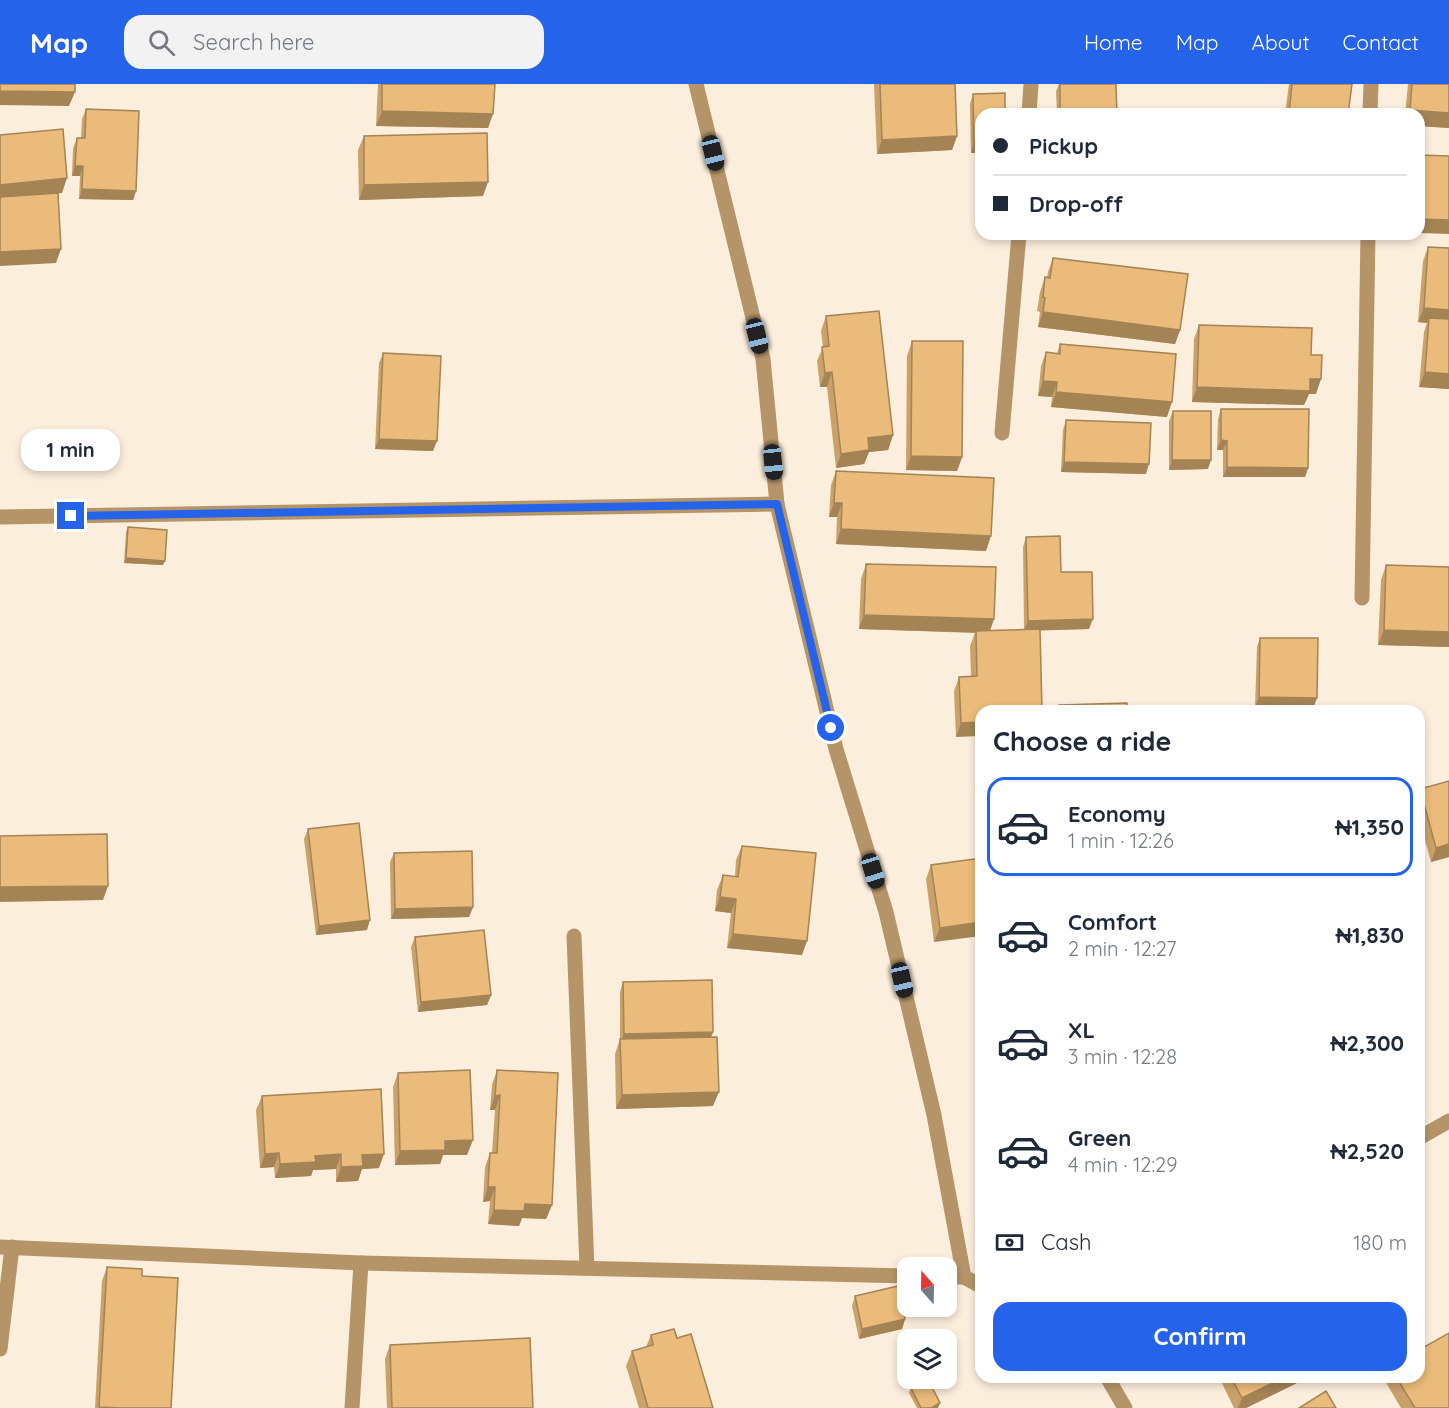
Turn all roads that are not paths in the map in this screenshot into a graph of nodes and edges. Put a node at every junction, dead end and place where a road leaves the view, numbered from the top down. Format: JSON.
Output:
{"nodes":[{"id":1,"x":696,"y":84,"type":"edge"},
{"id":2,"x":1032,"y":84,"type":"edge"},
{"id":3,"x":1371,"y":84,"type":"edge"},
{"id":4,"x":1030,"y":108,"type":"edge"},
{"id":5,"x":1370,"y":108,"type":"edge"},
{"id":6,"x":1018,"y":240,"type":"edge"},
{"id":7,"x":1368,"y":240,"type":"edge"},
{"id":8,"x":1002,"y":433,"type":"dead end"},
{"id":9,"x":777,"y":504,"type":"junction"},
{"id":10,"x":0,"y":517,"type":"edge"},
{"id":11,"x":1362,"y":598,"type":"dead end"},
{"id":12,"x":574,"y":936,"type":"dead end"},
{"id":13,"x":1449,"y":1121,"type":"edge"},
{"id":14,"x":1425,"y":1134,"type":"edge"},
{"id":15,"x":6,"y":1247,"type":"edge"},
{"id":16,"x":361,"y":1263,"type":"junction"},
{"id":17,"x":587,"y":1268,"type":"junction"},
{"id":18,"x":897,"y":1276,"type":"edge"},
{"id":19,"x":957,"y":1277,"type":"edge"},
{"id":20,"x":964,"y":1277,"type":"junction"},
{"id":21,"x":975,"y":1283,"type":"edge"},
{"id":22,"x":0,"y":1349,"type":"edge"},
{"id":23,"x":1110,"y":1383,"type":"edge"},
{"id":24,"x":352,"y":1408,"type":"edge"},
{"id":25,"x":1125,"y":1408,"type":"edge"}],
"edges":[{"from":1,"to":9,"type":"street"},
{"from":2,"to":4,"type":"street"},
{"from":3,"to":5,"type":"street"},
{"from":6,"to":8,"type":"street"},
{"from":7,"to":11,"type":"street"},
{"from":9,"to":10,"type":"street"},
{"from":9,"to":20,"type":"street"},
{"from":12,"to":17,"type":"street"},
{"from":13,"to":14,"type":"street"},
{"from":15,"to":16,"type":"street"},
{"from":15,"to":22,"type":"street"},
{"from":16,"to":17,"type":"street"},
{"from":16,"to":24,"type":"street"},
{"from":17,"to":18,"type":"street"},
{"from":19,"to":20,"type":"street"},
{"from":20,"to":21,"type":"street"},
{"from":23,"to":25,"type":"street"}]}
